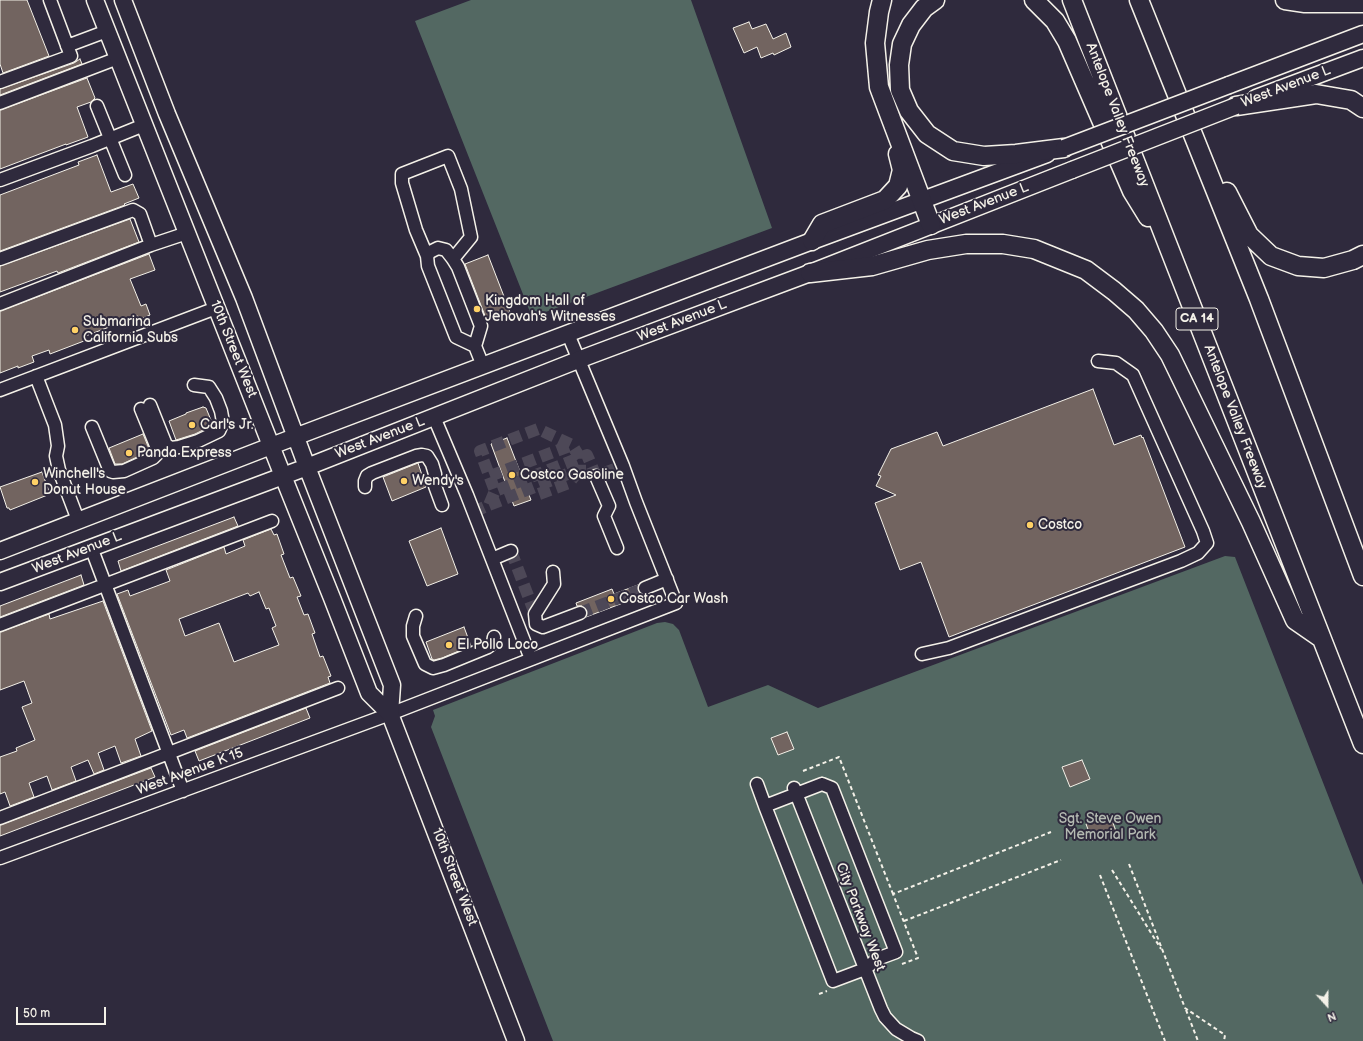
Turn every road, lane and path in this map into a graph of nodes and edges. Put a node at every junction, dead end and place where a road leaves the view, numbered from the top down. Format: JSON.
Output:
{"nodes":[{"id":1,"x":50,"y":0,"type":"edge"},
{"id":2,"x":95,"y":0,"type":"edge"},
{"id":3,"x":123,"y":0,"type":"edge"},
{"id":4,"x":882,"y":0,"type":"edge"},
{"id":5,"x":935,"y":0,"type":"edge"},
{"id":6,"x":1034,"y":0,"type":"edge"},
{"id":7,"x":1072,"y":0,"type":"edge"},
{"id":8,"x":1285,"y":0,"type":"edge"},
{"id":9,"x":1140,"y":2,"type":"edge"},
{"id":10,"x":1363,"y":3,"type":"edge"},
{"id":11,"x":107,"y":31,"type":"junction"},
{"id":12,"x":1363,"y":34,"type":"edge"},
{"id":13,"x":67,"y":46,"type":"junction"},
{"id":14,"x":118,"y":58,"type":"junction"},
{"id":15,"x":1363,"y":58,"type":"edge"},
{"id":16,"x":0,"y":82,"type":"edge"},
{"id":17,"x":0,"y":103,"type":"edge"},
{"id":18,"x":97,"y":106,"type":"dead end"},
{"id":19,"x":1236,"y":106,"type":"junction"},
{"id":20,"x":1363,"y":108,"type":"edge"},
{"id":21,"x":144,"y":125,"type":"junction"},
{"id":22,"x":896,"y":133,"type":"junction"},
{"id":23,"x":110,"y":139,"type":"junction"},
{"id":24,"x":1064,"y":148,"type":"junction"},
{"id":25,"x":125,"y":175,"type":"dead end"},
{"id":26,"x":0,"y":180,"type":"edge"},
{"id":27,"x":922,"y":201,"type":"junction"},
{"id":28,"x":931,"y":225,"type":"junction"},
{"id":29,"x":187,"y":233,"type":"junction"},
{"id":30,"x":812,"y":241,"type":"junction"},
{"id":31,"x":152,"y":245,"type":"junction"},
{"id":32,"x":1170,"y":252,"type":"junction"},
{"id":33,"x":1363,"y":255,"type":"edge"},
{"id":34,"x":427,"y":256,"type":"junction"},
{"id":35,"x":0,"y":259,"type":"edge"},
{"id":36,"x":453,"y":259,"type":"junction"},
{"id":37,"x":810,"y":273,"type":"junction"},
{"id":38,"x":0,"y":304,"type":"edge"},
{"id":39,"x":216,"y":308,"type":"junction"},
{"id":40,"x":568,"y":334,"type":"junction"},
{"id":41,"x":475,"y":346,"type":"junction"},
{"id":42,"x":578,"y":360,"type":"junction"},
{"id":43,"x":1098,"y":361,"type":"dead end"},
{"id":44,"x":483,"y":366,"type":"junction"},
{"id":45,"x":36,"y":376,"type":"junction"},
{"id":46,"x":194,"y":386,"type":"dead end"},
{"id":47,"x":0,"y":390,"type":"edge"},
{"id":48,"x":434,"y":417,"type":"junction"},
{"id":49,"x":92,"y":427,"type":"dead end"},
{"id":50,"x":296,"y":437,"type":"junction"},
{"id":51,"x":271,"y":446,"type":"junction"},
{"id":52,"x":307,"y":467,"type":"junction"},
{"id":53,"x":283,"y":476,"type":"junction"},
{"id":54,"x":596,"y":476,"type":"dead end"},
{"id":55,"x":365,"y":488,"type":"dead end"},
{"id":56,"x":442,"y":505,"type":"dead end"},
{"id":57,"x":78,"y":520,"type":"junction"},
{"id":58,"x":272,"y":522,"type":"dead end"},
{"id":59,"x":91,"y":547,"type":"junction"},
{"id":60,"x":617,"y":548,"type":"dead end"},
{"id":61,"x":0,"y":551,"type":"edge"},
{"id":62,"x":511,"y":552,"type":"dead end"},
{"id":63,"x":492,"y":559,"type":"junction"},
{"id":64,"x":553,"y":572,"type":"dead end"},
{"id":65,"x":1363,"y":576,"type":"edge"},
{"id":66,"x":667,"y":579,"type":"junction"},
{"id":67,"x":0,"y":582,"type":"edge"},
{"id":68,"x":106,"y":585,"type":"junction"},
{"id":69,"x":644,"y":588,"type":"tunnel mouth"},
{"id":70,"x":580,"y":613,"type":"tunnel mouth"},
{"id":71,"x":416,"y":616,"type":"dead end"},
{"id":72,"x":0,"y":625,"type":"edge"},
{"id":73,"x":494,"y":637,"type":"dead end"},
{"id":74,"x":1321,"y":638,"type":"junction"},
{"id":75,"x":922,"y":654,"type":"dead end"},
{"id":76,"x":532,"y":659,"type":"junction"},
{"id":77,"x":338,"y":688,"type":"dead end"},
{"id":78,"x":390,"y":714,"type":"junction"},
{"id":79,"x":1363,"y":744,"type":"edge"},
{"id":80,"x":169,"y":753,"type":"junction"},
{"id":81,"x":803,"y":771,"type":"dead end"},
{"id":82,"x":756,"y":784,"type":"dead end"},
{"id":83,"x":183,"y":791,"type":"junction"},
{"id":84,"x":795,"y":791,"type":"junction"},
{"id":85,"x":765,"y":806,"type":"junction"},
{"id":86,"x":0,"y":818,"type":"edge"},
{"id":87,"x":1051,"y":832,"type":"dead end"},
{"id":88,"x":0,"y":858,"type":"edge"},
{"id":89,"x":1061,"y":860,"type":"dead end"},
{"id":90,"x":1129,"y":864,"type":"dead end"},
{"id":91,"x":1112,"y":870,"type":"dead end"},
{"id":92,"x":1100,"y":875,"type":"dead end"},
{"id":93,"x":893,"y":894,"type":"junction"},
{"id":94,"x":1164,"y":954,"type":"junction"},
{"id":95,"x":865,"y":969,"type":"junction"},
{"id":96,"x":1185,"y":1008,"type":"junction"},
{"id":97,"x":516,"y":1041,"type":"edge"},
{"id":98,"x":918,"y":1041,"type":"edge"},
{"id":99,"x":1165,"y":1041,"type":"edge"},
{"id":100,"x":1198,"y":1041,"type":"edge"},
{"id":101,"x":1224,"y":1041,"type":"edge"}],
"edges":[{"from":1,"to":13,"type":"street"},
{"from":2,"to":11,"type":"main road","name":"10th Street West"},
{"from":3,"to":50,"type":"main road","name":"10th Street West"},
{"from":4,"to":22,"type":"highway"},
{"from":5,"to":24,"type":"highway"},
{"from":6,"to":32,"type":"highway"},
{"from":7,"to":32,"type":"highway","name":"Antelope Valley Freeway","number":"CA 14"},
{"from":8,"to":10,"type":"highway"},
{"from":9,"to":33,"type":"highway"},
{"from":9,"to":65,"type":"highway"},
{"from":11,"to":13,"type":"street"},
{"from":11,"to":14,"type":"main road","name":"10th Street West"},
{"from":12,"to":24,"type":"main road","name":"West Avenue L","bridge":true},
{"from":13,"to":16,"type":"street"},
{"from":14,"to":17,"type":"street"},
{"from":14,"to":21,"type":"main road","name":"10th Street West"},
{"from":15,"to":19,"type":"main road","name":"West Avenue L"},
{"from":18,"to":23,"type":"street"},
{"from":19,"to":20,"type":"highway"},
{"from":19,"to":28,"type":"main road","name":"West Avenue L","bridge":true},
{"from":21,"to":23,"type":"street"},
{"from":21,"to":29,"type":"main road","name":"10th Street West"},
{"from":22,"to":27,"type":"highway"},
{"from":22,"to":30,"type":"highway"},
{"from":23,"to":25,"type":"street"},
{"from":23,"to":26,"type":"street"},
{"from":24,"to":27,"type":"main road","name":"West Avenue L"},
{"from":27,"to":28,"type":"highway"},
{"from":27,"to":30,"type":"main road","name":"West Avenue L"},
{"from":28,"to":37,"type":"main road","name":"West Avenue L"},
{"from":29,"to":31,"type":"street"},
{"from":29,"to":39,"type":"main road","name":"10th Street West"},
{"from":30,"to":40,"type":"main road","name":"West Avenue L"},
{"from":31,"to":35,"type":"street"},
{"from":31,"to":38,"type":"street"},
{"from":32,"to":74,"type":"highway","name":"Antelope Valley Freeway","number":"CA 14"},
{"from":34,"to":36,"type":"street"},
{"from":34,"to":36,"type":"street"},
{"from":34,"to":41,"type":"street"},
{"from":36,"to":41,"type":"street"},
{"from":37,"to":42,"type":"main road","name":"West Avenue L"},
{"from":37,"to":74,"type":"highway"},
{"from":39,"to":45,"type":"street"},
{"from":39,"to":51,"type":"main road","name":"10th Street West"},
{"from":40,"to":42,"type":"street"},
{"from":40,"to":44,"type":"main road","name":"West Avenue L"},
{"from":41,"to":44,"type":"street"},
{"from":42,"to":48,"type":"main road","name":"West Avenue L"},
{"from":42,"to":66,"type":"street"},
{"from":43,"to":75,"type":"street"},
{"from":44,"to":50,"type":"main road","name":"West Avenue L"},
{"from":45,"to":47,"type":"street"},
{"from":45,"to":57,"type":"street"},
{"from":46,"to":49,"type":"street"},
{"from":48,"to":52,"type":"main road","name":"West Avenue L"},
{"from":48,"to":63,"type":"street"},
{"from":50,"to":51,"type":"main road","name":"West Avenue L"},
{"from":50,"to":52,"type":"main road","name":"10th Street West"},
{"from":51,"to":53,"type":"main road","name":"10th Street West"},
{"from":51,"to":57,"type":"main road","name":"West Avenue L"},
{"from":52,"to":53,"type":"main road","name":"West Avenue L"},
{"from":52,"to":78,"type":"main road","name":"10th Street West"},
{"from":53,"to":59,"type":"main road","name":"West Avenue L"},
{"from":53,"to":78,"type":"main road","name":"10th Street West"},
{"from":54,"to":60,"type":"street"},
{"from":55,"to":56,"type":"street"},
{"from":57,"to":61,"type":"main road","name":"West Avenue L"},
{"from":58,"to":68,"type":"street"},
{"from":59,"to":67,"type":"main road","name":"West Avenue L"},
{"from":59,"to":68,"type":"street"},
{"from":62,"to":63,"type":"street"},
{"from":63,"to":76,"type":"street"},
{"from":64,"to":70,"type":"street"},
{"from":66,"to":69,"type":"street"},
{"from":66,"to":76,"type":"street","name":"West Avenue K 15"},
{"from":68,"to":72,"type":"street"},
{"from":68,"to":80,"type":"street"},
{"from":71,"to":73,"type":"street"},
{"from":74,"to":79,"type":"highway","name":"Antelope Valley Freeway","number":"CA 14"},
{"from":76,"to":78,"type":"street","name":"West Avenue K 15"},
{"from":77,"to":80,"type":"street"},
{"from":78,"to":83,"type":"street","name":"West Avenue K 15"},
{"from":78,"to":97,"type":"main road","name":"10th Street West"},
{"from":80,"to":83,"type":"street"},
{"from":80,"to":86,"type":"street"},
{"from":81,"to":93,"type":"path"},
{"from":82,"to":85,"type":"street"},
{"from":83,"to":88,"type":"street","name":"West Avenue K 15"},
{"from":84,"to":85,"type":"street"},
{"from":84,"to":95,"type":"street","name":"City Parkway West"},
{"from":84,"to":95,"type":"street"},
{"from":85,"to":95,"type":"street"},
{"from":87,"to":93,"type":"path"},
{"from":89,"to":93,"type":"path"},
{"from":90,"to":94,"type":"path"},
{"from":91,"to":94,"type":"path"},
{"from":92,"to":99,"type":"path"},
{"from":94,"to":96,"type":"path"},
{"from":95,"to":98,"type":"street","name":"City Parkway West"},
{"from":96,"to":100,"type":"path"},
{"from":96,"to":101,"type":"path"}]}
